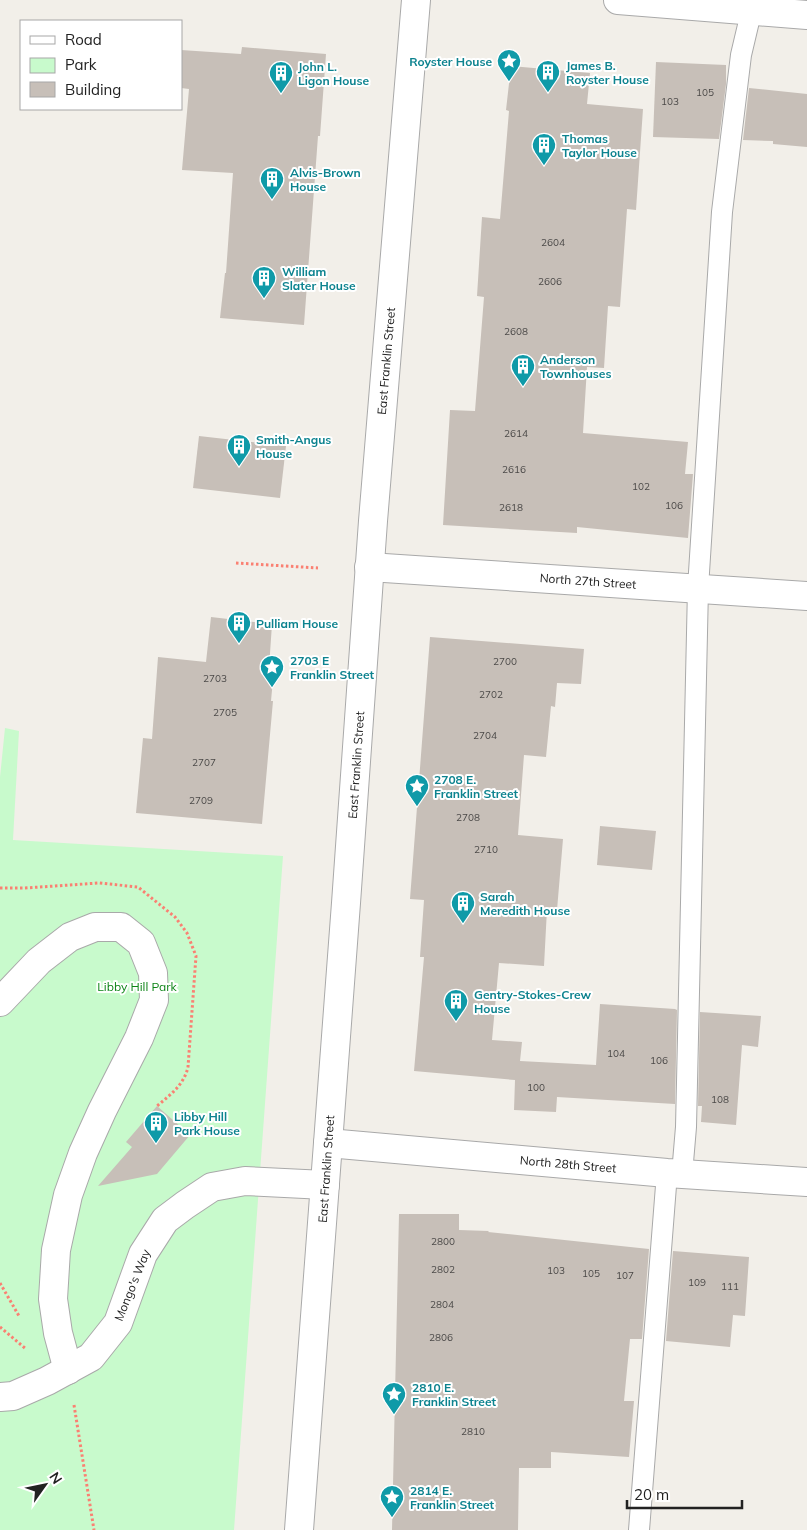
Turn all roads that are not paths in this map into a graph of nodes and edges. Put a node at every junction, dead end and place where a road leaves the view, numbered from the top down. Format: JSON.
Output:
{"nodes":[{"id":1,"x":416,"y":0,"type":"edge"},
{"id":2,"x":618,"y":0,"type":"edge"},
{"id":3,"x":753,"y":5,"type":"edge"},
{"id":4,"x":807,"y":15,"type":"edge"},
{"id":5,"x":369,"y":567,"type":"junction"},
{"id":6,"x":698,"y":588,"type":"junction"},
{"id":7,"x":807,"y":596,"type":"edge"},
{"id":8,"x":0,"y":1002,"type":"edge"},
{"id":9,"x":328,"y":1143,"type":"junction"},
{"id":10,"x":674,"y":1173,"type":"junction"},
{"id":11,"x":807,"y":1182,"type":"edge"},
{"id":12,"x":325,"y":1185,"type":"junction"},
{"id":13,"x":68,"y":1370,"type":"junction"},
{"id":14,"x":0,"y":1397,"type":"edge"},
{"id":15,"x":299,"y":1530,"type":"edge"},
{"id":16,"x":639,"y":1530,"type":"edge"}],
"edges":[{"from":1,"to":5,"type":"street","name":"East Franklin Street"},
{"from":2,"to":3,"type":"street"},
{"from":3,"to":4,"type":"street"},
{"from":3,"to":6,"type":"lane"},
{"from":5,"to":6,"type":"street","name":"North 27th Street"},
{"from":5,"to":9,"type":"street","name":"East Franklin Street"},
{"from":6,"to":7,"type":"street","name":"North 27th Street"},
{"from":6,"to":10,"type":"lane"},
{"from":8,"to":13,"type":"street"},
{"from":9,"to":10,"type":"street","name":"North 28th Street"},
{"from":9,"to":12,"type":"street","name":"East Franklin Street"},
{"from":10,"to":11,"type":"street","name":"North 28th Street"},
{"from":10,"to":16,"type":"lane"},
{"from":12,"to":13,"type":"street","name":"Mongo's Way"},
{"from":12,"to":15,"type":"street","name":"East Franklin Street"},
{"from":13,"to":14,"type":"street","name":"Mongo's Way"}]}
